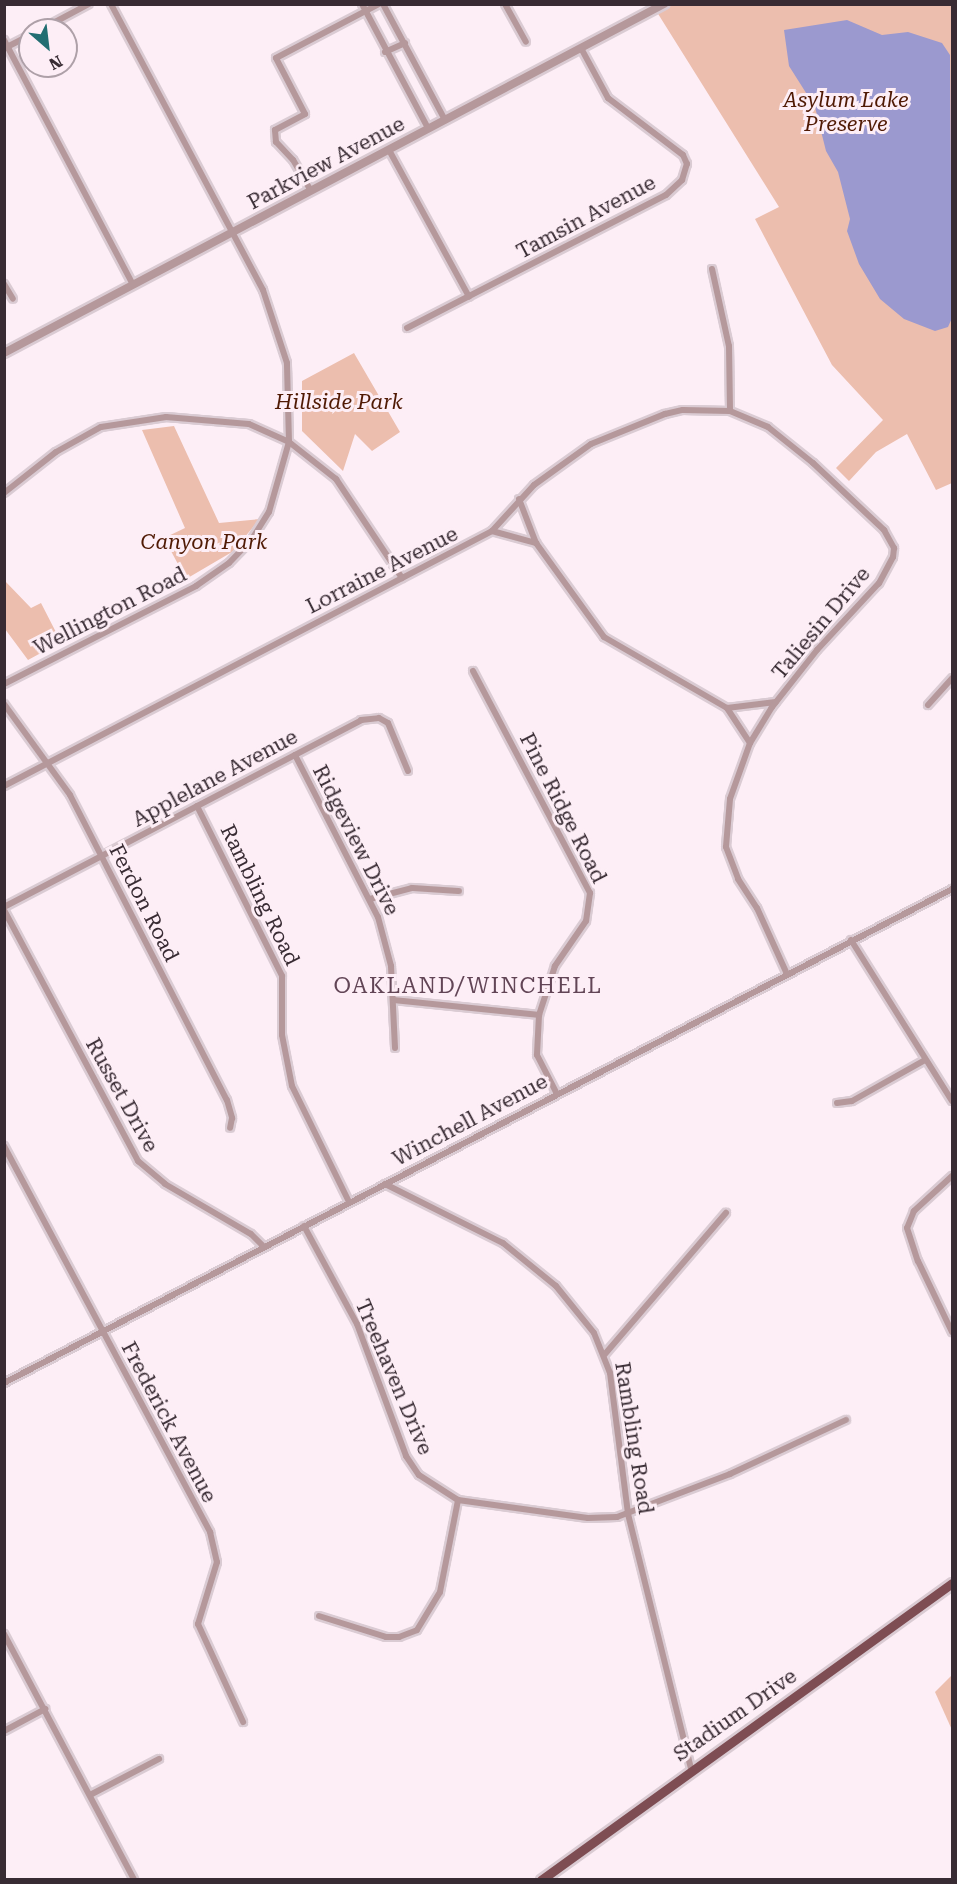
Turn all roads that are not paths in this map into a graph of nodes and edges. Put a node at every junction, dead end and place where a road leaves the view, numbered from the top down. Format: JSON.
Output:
{"nodes":[{"id":1,"x":89,"y":4,"type":"edge"},
{"id":2,"x":111,"y":4,"type":"edge"},
{"id":3,"x":362,"y":4,"type":"edge"},
{"id":4,"x":381,"y":4,"type":"edge"},
{"id":5,"x":505,"y":4,"type":"edge"},
{"id":6,"x":664,"y":4,"type":"edge"},
{"id":7,"x":365,"y":12,"type":"junction"},
{"id":8,"x":63,"y":18,"type":"edge"},
{"id":9,"x":4,"y":40,"type":"edge"},
{"id":10,"x":526,"y":42,"type":"dead end"},
{"id":11,"x":405,"y":43,"type":"junction"},
{"id":12,"x":6,"y":48,"type":"edge"},
{"id":13,"x":581,"y":48,"type":"junction"},
{"id":14,"x":385,"y":52,"type":"junction"},
{"id":15,"x":444,"y":120,"type":"junction"},
{"id":16,"x":428,"y":128,"type":"junction"},
{"id":17,"x":389,"y":150,"type":"junction"},
{"id":18,"x":311,"y":191,"type":"junction"},
{"id":19,"x":235,"y":232,"type":"junction"},
{"id":20,"x":712,"y":269,"type":"dead end"},
{"id":21,"x":4,"y":284,"type":"edge"},
{"id":22,"x":133,"y":285,"type":"junction"},
{"id":23,"x":469,"y":297,"type":"junction"},
{"id":24,"x":13,"y":299,"type":"dead end"},
{"id":25,"x":407,"y":328,"type":"dead end"},
{"id":26,"x":4,"y":353,"type":"edge"},
{"id":27,"x":730,"y":411,"type":"junction"},
{"id":28,"x":768,"y":427,"type":"joint"},
{"id":29,"x":289,"y":442,"type":"junction"},
{"id":30,"x":4,"y":493,"type":"edge"},
{"id":31,"x":519,"y":499,"type":"junction"},
{"id":32,"x":492,"y":531,"type":"junction"},
{"id":33,"x":536,"y":543,"type":"junction"},
{"id":34,"x":402,"y":578,"type":"junction"},
{"id":35,"x":474,"y":670,"type":"dead end"},
{"id":36,"x":952,"y":678,"type":"edge"},
{"id":37,"x":4,"y":684,"type":"edge"},
{"id":38,"x":776,"y":702,"type":"junction"},
{"id":39,"x":4,"y":704,"type":"edge"},
{"id":40,"x":928,"y":705,"type":"dead end"},
{"id":41,"x":727,"y":708,"type":"junction"},
{"id":42,"x":750,"y":743,"type":"junction"},
{"id":43,"x":294,"y":755,"type":"junction"},
{"id":44,"x":49,"y":763,"type":"junction"},
{"id":45,"x":408,"y":771,"type":"dead end"},
{"id":46,"x":4,"y":786,"type":"edge"},
{"id":47,"x":197,"y":806,"type":"junction"},
{"id":48,"x":101,"y":856,"type":"junction"},
{"id":49,"x":952,"y":889,"type":"edge"},
{"id":50,"x":459,"y":891,"type":"dead end"},
{"id":51,"x":370,"y":899,"type":"junction"},
{"id":52,"x":4,"y":908,"type":"edge"},
{"id":53,"x":850,"y":940,"type":"junction"},
{"id":54,"x":787,"y":974,"type":"junction"},
{"id":55,"x":394,"y":1000,"type":"junction"},
{"id":56,"x":540,"y":1015,"type":"junction"},
{"id":57,"x":395,"y":1048,"type":"dead end"},
{"id":58,"x":925,"y":1060,"type":"junction"},
{"id":59,"x":557,"y":1094,"type":"junction"},
{"id":60,"x":952,"y":1101,"type":"edge"},
{"id":61,"x":837,"y":1103,"type":"dead end"},
{"id":62,"x":230,"y":1128,"type":"dead end"},
{"id":63,"x":4,"y":1146,"type":"edge"},
{"id":64,"x":952,"y":1176,"type":"edge"},
{"id":65,"x":385,"y":1184,"type":"junction"},
{"id":66,"x":349,"y":1202,"type":"junction"},
{"id":67,"x":726,"y":1213,"type":"dead end"},
{"id":68,"x":304,"y":1226,"type":"junction"},
{"id":69,"x":264,"y":1247,"type":"junction"},
{"id":70,"x":102,"y":1332,"type":"junction"},
{"id":71,"x":952,"y":1332,"type":"edge"},
{"id":72,"x":605,"y":1354,"type":"junction"},
{"id":73,"x":4,"y":1383,"type":"edge"},
{"id":74,"x":846,"y":1420,"type":"dead end"},
{"id":75,"x":458,"y":1500,"type":"junction"},
{"id":76,"x":628,"y":1514,"type":"junction"},
{"id":77,"x":952,"y":1583,"type":"edge"},
{"id":78,"x":320,"y":1616,"type":"dead end"},
{"id":79,"x":4,"y":1634,"type":"edge"},
{"id":80,"x":45,"y":1709,"type":"junction"},
{"id":81,"x":243,"y":1722,"type":"dead end"},
{"id":82,"x":4,"y":1731,"type":"edge"},
{"id":83,"x":159,"y":1759,"type":"dead end"},
{"id":84,"x":691,"y":1769,"type":"junction"},
{"id":85,"x":90,"y":1795,"type":"junction"},
{"id":86,"x":134,"y":1880,"type":"edge"},
{"id":87,"x":541,"y":1880,"type":"edge"}],
"edges":[{"from":1,"to":8,"type":"street"},
{"from":2,"to":19,"type":"street","name":"Wellington Road"},
{"from":3,"to":7,"type":"street"},
{"from":4,"to":7,"type":"street"},
{"from":4,"to":11,"type":"street"},
{"from":5,"to":10,"type":"street"},
{"from":6,"to":13,"type":"street","name":"Parkview Avenue"},
{"from":7,"to":14,"type":"street"},
{"from":7,"to":18,"type":"street"},
{"from":9,"to":12,"type":"street"},
{"from":11,"to":14,"type":"street"},
{"from":11,"to":15,"type":"street"},
{"from":12,"to":22,"type":"street"},
{"from":13,"to":15,"type":"street","name":"Parkview Avenue"},
{"from":13,"to":23,"type":"street","name":"Tamsin Avenue"},
{"from":14,"to":16,"type":"street"},
{"from":15,"to":16,"type":"street","name":"Parkview Avenue"},
{"from":16,"to":17,"type":"street","name":"Parkview Avenue"},
{"from":17,"to":18,"type":"street","name":"Parkview Avenue"},
{"from":17,"to":23,"type":"street"},
{"from":18,"to":19,"type":"street","name":"Parkview Avenue"},
{"from":19,"to":22,"type":"street","name":"Parkview Avenue"},
{"from":19,"to":29,"type":"street","name":"Wellington Road"},
{"from":20,"to":27,"type":"street"},
{"from":21,"to":24,"type":"street"},
{"from":22,"to":26,"type":"street","name":"Parkview Avenue"},
{"from":23,"to":25,"type":"street","name":"Tamsin Avenue"},
{"from":27,"to":28,"type":"street","name":"Lorraine Avenue"},
{"from":27,"to":31,"type":"street","name":"Lorraine Avenue"},
{"from":28,"to":38,"type":"street","name":"Taliesin Drive"},
{"from":29,"to":30,"type":"street"},
{"from":29,"to":34,"type":"street"},
{"from":29,"to":37,"type":"street","name":"Wellington Road"},
{"from":31,"to":32,"type":"street","name":"Lorraine Avenue"},
{"from":31,"to":33,"type":"street"},
{"from":32,"to":33,"type":"street"},
{"from":32,"to":34,"type":"street","name":"Lorraine Avenue"},
{"from":33,"to":41,"type":"street"},
{"from":34,"to":44,"type":"street","name":"Lorraine Avenue"},
{"from":35,"to":56,"type":"street","name":"Pine Ridge Road"},
{"from":36,"to":40,"type":"street"},
{"from":38,"to":41,"type":"street"},
{"from":38,"to":42,"type":"street","name":"Taliesin Drive"},
{"from":39,"to":44,"type":"street","name":"Ferdon Road"},
{"from":41,"to":42,"type":"street"},
{"from":42,"to":54,"type":"street","name":"Taliesin Drive"},
{"from":43,"to":45,"type":"street","name":"Applelane Avenue"},
{"from":43,"to":47,"type":"street","name":"Applelane Avenue"},
{"from":43,"to":51,"type":"street","name":"Ridgeview Drive"},
{"from":44,"to":46,"type":"street","name":"Lorraine Avenue"},
{"from":44,"to":48,"type":"street","name":"Ferdon Road"},
{"from":47,"to":48,"type":"street","name":"Applelane Avenue"},
{"from":47,"to":66,"type":"street","name":"Rambling Road"},
{"from":48,"to":52,"type":"street","name":"Applelane Avenue"},
{"from":48,"to":62,"type":"street","name":"Ferdon Road"},
{"from":49,"to":53,"type":"street","name":"Winchell Avenue"},
{"from":50,"to":51,"type":"street"},
{"from":51,"to":55,"type":"street","name":"Ridgeview Drive"},
{"from":52,"to":69,"type":"street","name":"Russet Drive"},
{"from":53,"to":54,"type":"street","name":"Winchell Avenue"},
{"from":53,"to":58,"type":"street"},
{"from":54,"to":59,"type":"street","name":"Winchell Avenue"},
{"from":55,"to":56,"type":"street"},
{"from":55,"to":57,"type":"street","name":"Ridgeview Drive"},
{"from":56,"to":59,"type":"street","name":"Pine Ridge Road"},
{"from":58,"to":60,"type":"street"},
{"from":58,"to":61,"type":"street"},
{"from":59,"to":65,"type":"street","name":"Winchell Avenue"},
{"from":63,"to":70,"type":"street","name":"Frederick Avenue"},
{"from":64,"to":71,"type":"street"},
{"from":65,"to":66,"type":"street","name":"Winchell Avenue"},
{"from":65,"to":72,"type":"street","name":"Rambling Road"},
{"from":66,"to":68,"type":"street","name":"Winchell Avenue"},
{"from":67,"to":72,"type":"street"},
{"from":68,"to":69,"type":"street","name":"Winchell Avenue"},
{"from":68,"to":75,"type":"street","name":"Treehaven Drive"},
{"from":69,"to":70,"type":"street","name":"Winchell Avenue"},
{"from":70,"to":73,"type":"street","name":"Winchell Avenue"},
{"from":70,"to":81,"type":"street","name":"Frederick Avenue"},
{"from":72,"to":76,"type":"street","name":"Rambling Road"},
{"from":74,"to":76,"type":"street","name":"Treehaven Drive"},
{"from":75,"to":76,"type":"street","name":"Treehaven Drive"},
{"from":75,"to":78,"type":"street"},
{"from":76,"to":84,"type":"street","name":"Rambling Road"},
{"from":77,"to":84,"type":"main road","name":"Stadium Drive"},
{"from":79,"to":80,"type":"street"},
{"from":80,"to":82,"type":"street"},
{"from":80,"to":85,"type":"street"},
{"from":83,"to":85,"type":"street"},
{"from":84,"to":87,"type":"main road","name":"Stadium Drive"},
{"from":85,"to":86,"type":"street"}]}
